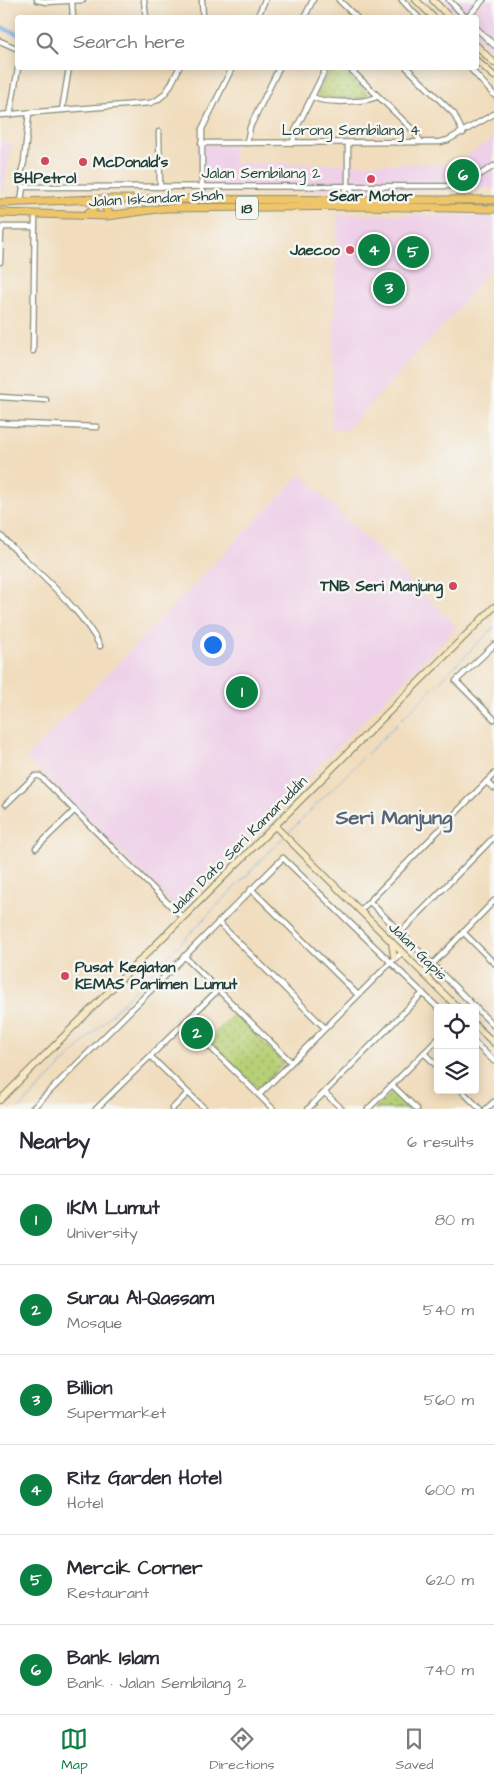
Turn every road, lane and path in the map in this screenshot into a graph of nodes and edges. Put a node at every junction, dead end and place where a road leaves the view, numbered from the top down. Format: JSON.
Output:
{"nodes":[{"id":1,"x":37,"y":0,"type":"edge"},
{"id":2,"x":83,"y":0,"type":"edge"},
{"id":3,"x":144,"y":0,"type":"edge"},
{"id":4,"x":202,"y":0,"type":"edge"},
{"id":5,"x":266,"y":0,"type":"edge"},
{"id":6,"x":313,"y":0,"type":"edge"},
{"id":7,"x":339,"y":0,"type":"edge"},
{"id":8,"x":402,"y":0,"type":"edge"},
{"id":9,"x":416,"y":0,"type":"edge"},
{"id":10,"x":433,"y":0,"type":"edge"},
{"id":11,"x":449,"y":0,"type":"edge"},
{"id":12,"x":484,"y":0,"type":"edge"},
{"id":13,"x":72,"y":2,"type":"junction"},
{"id":14,"x":425,"y":9,"type":"junction"},
{"id":15,"x":73,"y":15,"type":"edge"},
{"id":16,"x":146,"y":15,"type":"edge"},
{"id":17,"x":203,"y":15,"type":"edge"},
{"id":18,"x":258,"y":15,"type":"edge"},
{"id":19,"x":306,"y":15,"type":"edge"},
{"id":20,"x":352,"y":15,"type":"edge"},
{"id":21,"x":416,"y":15,"type":"edge"},
{"id":22,"x":420,"y":15,"type":"edge"},
{"id":23,"x":431,"y":15,"type":"edge"},
{"id":24,"x":447,"y":15,"type":"edge"},
{"id":25,"x":464,"y":15,"type":"edge"},
{"id":26,"x":470,"y":15,"type":"edge"},
{"id":27,"x":479,"y":31,"type":"edge"},
{"id":28,"x":0,"y":41,"type":"edge"},
{"id":29,"x":494,"y":45,"type":"edge"},
{"id":30,"x":15,"y":48,"type":"edge"},
{"id":31,"x":479,"y":48,"type":"edge"},
{"id":32,"x":479,"y":63,"type":"edge"},
{"id":33,"x":494,"y":63,"type":"edge"},
{"id":34,"x":18,"y":70,"type":"edge"},
{"id":35,"x":69,"y":70,"type":"edge"},
{"id":36,"x":178,"y":70,"type":"edge"},
{"id":37,"x":231,"y":70,"type":"edge"},
{"id":38,"x":278,"y":70,"type":"edge"},
{"id":39,"x":325,"y":70,"type":"edge"},
{"id":40,"x":351,"y":70,"type":"edge"},
{"id":41,"x":409,"y":70,"type":"edge"},
{"id":42,"x":472,"y":70,"type":"edge"},
{"id":43,"x":494,"y":76,"type":"edge"},
{"id":44,"x":494,"y":95,"type":"edge"},
{"id":45,"x":312,"y":96,"type":"junction"},
{"id":46,"x":378,"y":96,"type":"junction"},
{"id":47,"x":62,"y":110,"type":"junction"},
{"id":48,"x":29,"y":113,"type":"junction"},
{"id":49,"x":494,"y":114,"type":"edge"},
{"id":50,"x":0,"y":115,"type":"edge"},
{"id":51,"x":10,"y":115,"type":"junction"},
{"id":52,"x":160,"y":132,"type":"dead end"},
{"id":53,"x":463,"y":133,"type":"junction"},
{"id":54,"x":421,"y":142,"type":"junction"},
{"id":55,"x":201,"y":143,"type":"junction"},
{"id":56,"x":248,"y":143,"type":"junction"},
{"id":57,"x":293,"y":143,"type":"junction"},
{"id":58,"x":348,"y":143,"type":"junction"},
{"id":59,"x":494,"y":166,"type":"edge"},
{"id":60,"x":201,"y":185,"type":"junction"},
{"id":61,"x":160,"y":186,"type":"junction"},
{"id":62,"x":348,"y":186,"type":"junction"},
{"id":63,"x":22,"y":187,"type":"junction"},
{"id":64,"x":82,"y":199,"type":"junction"},
{"id":65,"x":115,"y":199,"type":"junction"},
{"id":66,"x":340,"y":200,"type":"junction"},
{"id":67,"x":358,"y":200,"type":"junction"},
{"id":68,"x":494,"y":200,"type":"edge"},
{"id":69,"x":202,"y":201,"type":"junction"},
{"id":70,"x":21,"y":202,"type":"junction"},
{"id":71,"x":0,"y":203,"type":"edge"},
{"id":72,"x":494,"y":208,"type":"edge"},
{"id":73,"x":0,"y":213,"type":"edge"},
{"id":74,"x":36,"y":214,"type":"junction"},
{"id":75,"x":86,"y":215,"type":"junction"},
{"id":76,"x":115,"y":215,"type":"junction"},
{"id":77,"x":35,"y":227,"type":"junction"},
{"id":78,"x":0,"y":262,"type":"edge"},
{"id":79,"x":33,"y":350,"type":"dead end"},
{"id":80,"x":0,"y":398,"type":"edge"},
{"id":81,"x":46,"y":400,"type":"dead end"},
{"id":82,"x":0,"y":423,"type":"edge"},
{"id":83,"x":98,"y":427,"type":"dead end"},
{"id":84,"x":0,"y":536,"type":"edge"},
{"id":85,"x":494,"y":607,"type":"edge"},
{"id":86,"x":494,"y":645,"type":"edge"},
{"id":87,"x":100,"y":646,"type":"dead end"},
{"id":88,"x":494,"y":719,"type":"edge"},
{"id":89,"x":494,"y":774,"type":"edge"},
{"id":90,"x":486,"y":782,"type":"junction"},
{"id":91,"x":494,"y":788,"type":"edge"},
{"id":92,"x":6,"y":804,"type":"dead end"},
{"id":93,"x":75,"y":810,"type":"junction"},
{"id":94,"x":275,"y":826,"type":"junction"},
{"id":95,"x":494,"y":837,"type":"edge"},
{"id":96,"x":36,"y":848,"type":"dead end"},
{"id":97,"x":251,"y":889,"type":"junction"},
{"id":98,"x":370,"y":902,"type":"junction"},
{"id":99,"x":494,"y":902,"type":"edge"},
{"id":100,"x":360,"y":911,"type":"junction"},
{"id":101,"x":184,"y":918,"type":"junction"},
{"id":102,"x":218,"y":922,"type":"junction"},
{"id":103,"x":401,"y":932,"type":"junction"},
{"id":104,"x":463,"y":932,"type":"junction"},
{"id":105,"x":391,"y":942,"type":"junction"},
{"id":106,"x":401,"y":952,"type":"junction"},
{"id":107,"x":184,"y":956,"type":"junction"},
{"id":108,"x":394,"y":959,"type":"junction"},
{"id":109,"x":409,"y":960,"type":"junction"},
{"id":110,"x":494,"y":963,"type":"edge"},
{"id":111,"x":433,"y":964,"type":"junction"},
{"id":112,"x":424,"y":974,"type":"junction"},
{"id":113,"x":218,"y":990,"type":"junction"},
{"id":114,"x":423,"y":993,"type":"junction"},
{"id":115,"x":358,"y":995,"type":"junction"},
{"id":116,"x":434,"y":1004,"type":"edge"},
{"id":117,"x":454,"y":1004,"type":"edge"},
{"id":118,"x":494,"y":1026,"type":"edge"},
{"id":119,"x":325,"y":1028,"type":"junction"},
{"id":120,"x":479,"y":1029,"type":"edge"},
{"id":121,"x":434,"y":1043,"type":"edge"},
{"id":122,"x":494,"y":1043,"type":"edge"},
{"id":123,"x":207,"y":1044,"type":"dead end"},
{"id":124,"x":479,"y":1047,"type":"edge"},
{"id":125,"x":424,"y":1053,"type":"junction"},
{"id":126,"x":151,"y":1057,"type":"junction"},
{"id":127,"x":494,"y":1061,"type":"edge"},
{"id":128,"x":290,"y":1062,"type":"junction"},
{"id":129,"x":434,"y":1063,"type":"edge"},
{"id":130,"x":392,"y":1085,"type":"junction"},
{"id":131,"x":188,"y":1092,"type":"junction"},
{"id":132,"x":325,"y":1093,"type":"junction"},
{"id":133,"x":466,"y":1094,"type":"edge"},
{"id":134,"x":259,"y":1095,"type":"junction"},
{"id":135,"x":0,"y":1100,"type":"edge"},
{"id":136,"x":494,"y":1102,"type":"edge"},
{"id":137,"x":32,"y":1109,"type":"edge"},
{"id":138,"x":96,"y":1109,"type":"edge"},
{"id":139,"x":172,"y":1109,"type":"edge"},
{"id":140,"x":205,"y":1109,"type":"edge"},
{"id":141,"x":273,"y":1109,"type":"edge"},
{"id":142,"x":308,"y":1109,"type":"edge"},
{"id":143,"x":342,"y":1109,"type":"edge"},
{"id":144,"x":368,"y":1109,"type":"edge"},
{"id":145,"x":417,"y":1109,"type":"edge"},
{"id":146,"x":480,"y":1109,"type":"edge"},
{"id":147,"x":486,"y":1109,"type":"edge"}],
"edges":[{"from":1,"to":13,"type":"street"},
{"from":2,"to":13,"type":"street"},
{"from":3,"to":16,"type":"street"},
{"from":4,"to":17,"type":"street"},
{"from":5,"to":18,"type":"street"},
{"from":6,"to":19,"type":"street"},
{"from":7,"to":20,"type":"street"},
{"from":8,"to":21,"type":"street"},
{"from":9,"to":14,"type":"street"},
{"from":10,"to":24,"type":"street"},
{"from":11,"to":25,"type":"street"},
{"from":12,"to":26,"type":"street"},
{"from":13,"to":15,"type":"street"},
{"from":14,"to":22,"type":"street"},
{"from":14,"to":23,"type":"street"},
{"from":27,"to":29,"type":"street"},
{"from":28,"to":30,"type":"street"},
{"from":31,"to":33,"type":"street"},
{"from":32,"to":43,"type":"street"},
{"from":34,"to":51,"type":"street"},
{"from":35,"to":47,"type":"street"},
{"from":36,"to":47,"type":"street"},
{"from":37,"to":55,"type":"street"},
{"from":38,"to":56,"type":"street"},
{"from":39,"to":45,"type":"street"},
{"from":40,"to":46,"type":"street"},
{"from":41,"to":53,"type":"street"},
{"from":42,"to":44,"type":"street"},
{"from":45,"to":46,"type":"street"},
{"from":45,"to":57,"type":"street"},
{"from":46,"to":54,"type":"street"},
{"from":47,"to":48,"type":"street"},
{"from":48,"to":51,"type":"street"},
{"from":48,"to":63,"type":"street"},
{"from":49,"to":53,"type":"street","name":"Lorong Sembilang 4"},
{"from":50,"to":51,"type":"street"},
{"from":52,"to":61,"type":"street"},
{"from":53,"to":54,"type":"street","name":"Lorong Sembilang 4"},
{"from":54,"to":58,"type":"street","name":"Lorong Sembilang 4"},
{"from":55,"to":56,"type":"street","name":"Lorong Sembilang 4"},
{"from":55,"to":60,"type":"street"},
{"from":56,"to":57,"type":"street","name":"Lorong Sembilang 4"},
{"from":57,"to":58,"type":"street","name":"Lorong Sembilang 4"},
{"from":58,"to":62,"type":"street"},
{"from":59,"to":62,"type":"street","name":"Jalan Sembilang 2"},
{"from":60,"to":61,"type":"street","name":"Jalan Sembilang 2"},
{"from":60,"to":62,"type":"street","name":"Jalan Sembilang 2"},
{"from":60,"to":69,"type":"street"},
{"from":61,"to":63,"type":"street","name":"Jalan Sembilang 2"},
{"from":62,"to":66,"type":"street"},
{"from":62,"to":67,"type":"street"},
{"from":63,"to":70,"type":"street"},
{"from":64,"to":65,"type":"main road","name":"Jalan Iskandar Shah","number":"18"},
{"from":64,"to":70,"type":"main road","name":"Jalan Iskandar Shah","number":"18"},
{"from":64,"to":75,"type":"main road"},
{"from":65,"to":69,"type":"main road","name":"Jalan Iskandar Shah","number":"18"},
{"from":65,"to":76,"type":"main road"},
{"from":66,"to":67,"type":"main road","name":"Jalan Iskandar Shah","number":"18"},
{"from":66,"to":69,"type":"main road","name":"Jalan Iskandar Shah","number":"18"},
{"from":67,"to":68,"type":"main road","name":"Jalan Iskandar Shah","number":"18"},
{"from":70,"to":71,"type":"main road","name":"Jalan Iskandar Shah","number":"18"},
{"from":72,"to":76,"type":"main road","name":"Jalan Iskandar Shah","number":"18"},
{"from":73,"to":74,"type":"main road","name":"Jalan Iskandar Shah","number":"18"},
{"from":74,"to":75,"type":"main road","name":"Jalan Iskandar Shah","number":"18"},
{"from":74,"to":77,"type":"street"},
{"from":75,"to":76,"type":"main road","name":"Jalan Iskandar Shah","number":"18"},
{"from":77,"to":78,"type":"street"},
{"from":77,"to":79,"type":"street"},
{"from":80,"to":81,"type":"street"},
{"from":82,"to":83,"type":"street"},
{"from":84,"to":87,"type":"street"},
{"from":85,"to":94,"type":"street","name":"Jalan Dato Seri Kamaruddin"},
{"from":86,"to":88,"type":"street"},
{"from":89,"to":90,"type":"street"},
{"from":90,"to":91,"type":"street"},
{"from":90,"to":98,"type":"street"},
{"from":92,"to":93,"type":"street"},
{"from":93,"to":96,"type":"street"},
{"from":93,"to":101,"type":"street"},
{"from":94,"to":100,"type":"street","name":"Jalan Gapis"},
{"from":94,"to":101,"type":"street","name":"Jalan Dato Seri Kamaruddin"},
{"from":95,"to":103,"type":"street"},
{"from":97,"to":102,"type":"street"},
{"from":97,"to":108,"type":"street"},
{"from":97,"to":115,"type":"street"},
{"from":98,"to":100,"type":"street"},
{"from":98,"to":103,"type":"street"},
{"from":99,"to":104,"type":"street"},
{"from":100,"to":105,"type":"street","name":"Jalan Gapis"},
{"from":101,"to":135,"type":"street","name":"Jalan Dato Seri Kamaruddin"},
{"from":102,"to":107,"type":"street"},
{"from":102,"to":119,"type":"street"},
{"from":103,"to":111,"type":"street"},
{"from":104,"to":110,"type":"street"},
{"from":104,"to":111,"type":"street"},
{"from":105,"to":106,"type":"street","name":"Jalan Gapis"},
{"from":105,"to":108,"type":"street"},
{"from":106,"to":108,"type":"street"},
{"from":106,"to":109,"type":"street","name":"Jalan Gapis"},
{"from":107,"to":113,"type":"street"},
{"from":107,"to":137,"type":"street"},
{"from":108,"to":109,"type":"street"},
{"from":108,"to":114,"type":"street"},
{"from":108,"to":115,"type":"street"},
{"from":109,"to":112,"type":"street","name":"Jalan Gapis"},
{"from":111,"to":112,"type":"street"},
{"from":111,"to":118,"type":"street"},
{"from":112,"to":117,"type":"street","name":"Jalan Gapis"},
{"from":113,"to":126,"type":"street"},
{"from":113,"to":128,"type":"street"},
{"from":114,"to":116,"type":"street"},
{"from":114,"to":132,"type":"street"},
{"from":115,"to":119,"type":"street"},
{"from":119,"to":128,"type":"street"},
{"from":120,"to":122,"type":"street"},
{"from":121,"to":125,"type":"street"},
{"from":123,"to":134,"type":"street"},
{"from":124,"to":127,"type":"street"},
{"from":125,"to":129,"type":"street"},
{"from":125,"to":130,"type":"street"},
{"from":126,"to":131,"type":"street"},
{"from":126,"to":138,"type":"street"},
{"from":128,"to":134,"type":"street"},
{"from":130,"to":144,"type":"street"},
{"from":130,"to":145,"type":"street"},
{"from":131,"to":139,"type":"street"},
{"from":131,"to":140,"type":"street"},
{"from":132,"to":142,"type":"street"},
{"from":132,"to":143,"type":"street"},
{"from":133,"to":146,"type":"street"},
{"from":134,"to":141,"type":"street"},
{"from":136,"to":147,"type":"street"}]}
